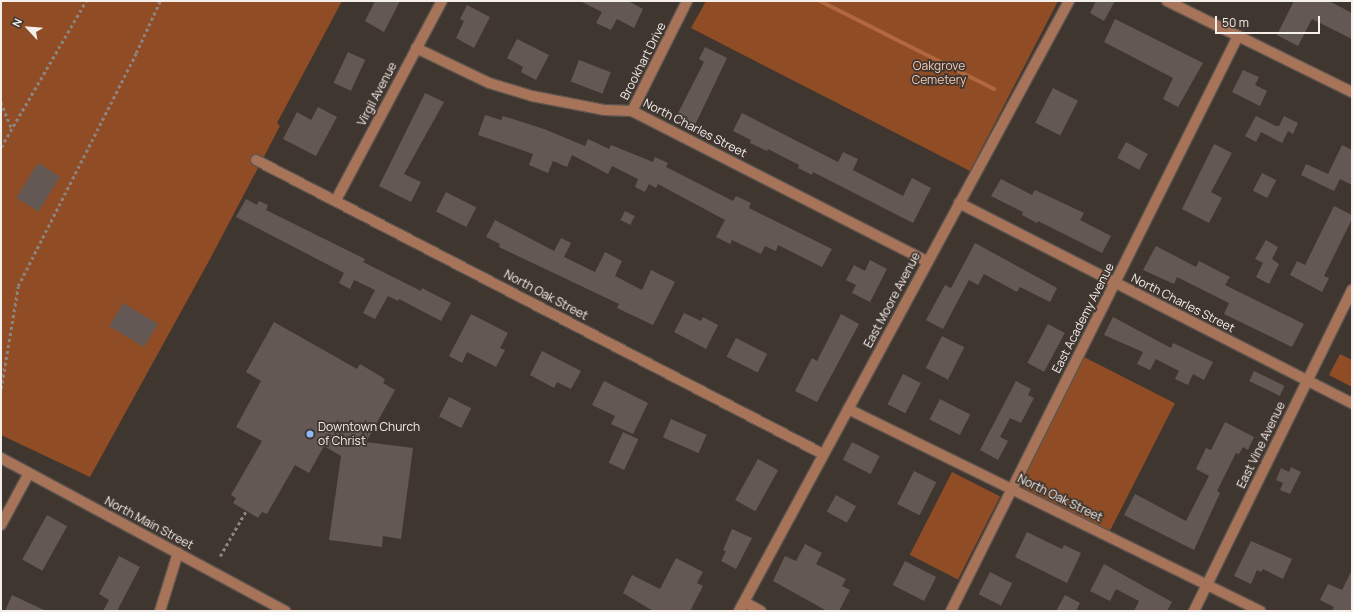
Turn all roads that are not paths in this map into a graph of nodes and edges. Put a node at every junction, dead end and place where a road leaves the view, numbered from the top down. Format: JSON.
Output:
{"nodes":[{"id":1,"x":442,"y":1,"type":"edge"},
{"id":2,"x":687,"y":1,"type":"edge"},
{"id":3,"x":1069,"y":1,"type":"edge"},
{"id":4,"x":1167,"y":1,"type":"edge"},
{"id":5,"x":1238,"y":36,"type":"junction"},
{"id":6,"x":416,"y":48,"type":"junction"},
{"id":7,"x":1352,"y":92,"type":"edge"},
{"id":8,"x":632,"y":111,"type":"junction"},
{"id":9,"x":256,"y":160,"type":"dead end"},
{"id":10,"x":336,"y":200,"type":"junction"},
{"id":11,"x":959,"y":203,"type":"junction"},
{"id":12,"x":928,"y":262,"type":"junction"},
{"id":13,"x":1115,"y":283,"type":"junction"},
{"id":14,"x":1352,"y":290,"type":"edge"},
{"id":15,"x":1307,"y":381,"type":"junction"},
{"id":16,"x":1352,"y":403,"type":"edge"},
{"id":17,"x":848,"y":409,"type":"junction"},
{"id":18,"x":823,"y":454,"type":"junction"},
{"id":19,"x":1,"y":458,"type":"edge"},
{"id":20,"x":29,"y":473,"type":"junction"},
{"id":21,"x":1012,"y":489,"type":"junction"},
{"id":22,"x":1,"y":525,"type":"edge"},
{"id":23,"x":178,"y":554,"type":"junction"},
{"id":24,"x":1207,"y":585,"type":"junction"},
{"id":25,"x":741,"y":607,"type":"edge"},
{"id":26,"x":160,"y":611,"type":"edge"},
{"id":27,"x":285,"y":611,"type":"edge"},
{"id":28,"x":761,"y":611,"type":"edge"},
{"id":29,"x":951,"y":611,"type":"edge"},
{"id":30,"x":1194,"y":611,"type":"edge"},
{"id":31,"x":1260,"y":611,"type":"edge"}],
"edges":[{"from":1,"to":6,"type":"street","name":"Virgil Avenue"},
{"from":2,"to":8,"type":"street","name":"Brookhart Drive"},
{"from":3,"to":11,"type":"street","name":"East Moore Avenue"},
{"from":4,"to":5,"type":"street"},
{"from":5,"to":7,"type":"street"},
{"from":5,"to":13,"type":"street","name":"East Academy Avenue"},
{"from":6,"to":8,"type":"street","name":"North Charles Street"},
{"from":6,"to":10,"type":"street","name":"Virgil Avenue"},
{"from":8,"to":12,"type":"street","name":"North Charles Street"},
{"from":9,"to":10,"type":"street","name":"North Oak Street"},
{"from":10,"to":18,"type":"street","name":"North Oak Street"},
{"from":11,"to":12,"type":"street","name":"East Moore Avenue"},
{"from":11,"to":13,"type":"street","name":"North Charles Street"},
{"from":12,"to":17,"type":"street","name":"East Moore Avenue"},
{"from":13,"to":15,"type":"street","name":"North Charles Street"},
{"from":13,"to":21,"type":"street","name":"East Academy Avenue"},
{"from":14,"to":15,"type":"street","name":"East Vine Avenue"},
{"from":15,"to":16,"type":"street","name":"North Charles Street"},
{"from":15,"to":24,"type":"street","name":"East Vine Avenue"},
{"from":17,"to":18,"type":"street","name":"East Moore Avenue"},
{"from":17,"to":21,"type":"street","name":"North Oak Street"},
{"from":18,"to":25,"type":"street","name":"East Moore Avenue"},
{"from":19,"to":20,"type":"street","name":"North Main Street"},
{"from":20,"to":22,"type":"street"},
{"from":20,"to":23,"type":"street","name":"North Main Street"},
{"from":21,"to":24,"type":"street","name":"North Oak Street"},
{"from":21,"to":29,"type":"street","name":"East Academy Avenue"},
{"from":23,"to":26,"type":"street"},
{"from":23,"to":27,"type":"street","name":"North Main Street"},
{"from":24,"to":30,"type":"street","name":"East Vine Avenue"},
{"from":24,"to":31,"type":"street","name":"North Oak Street"},
{"from":25,"to":28,"type":"street"}]}
